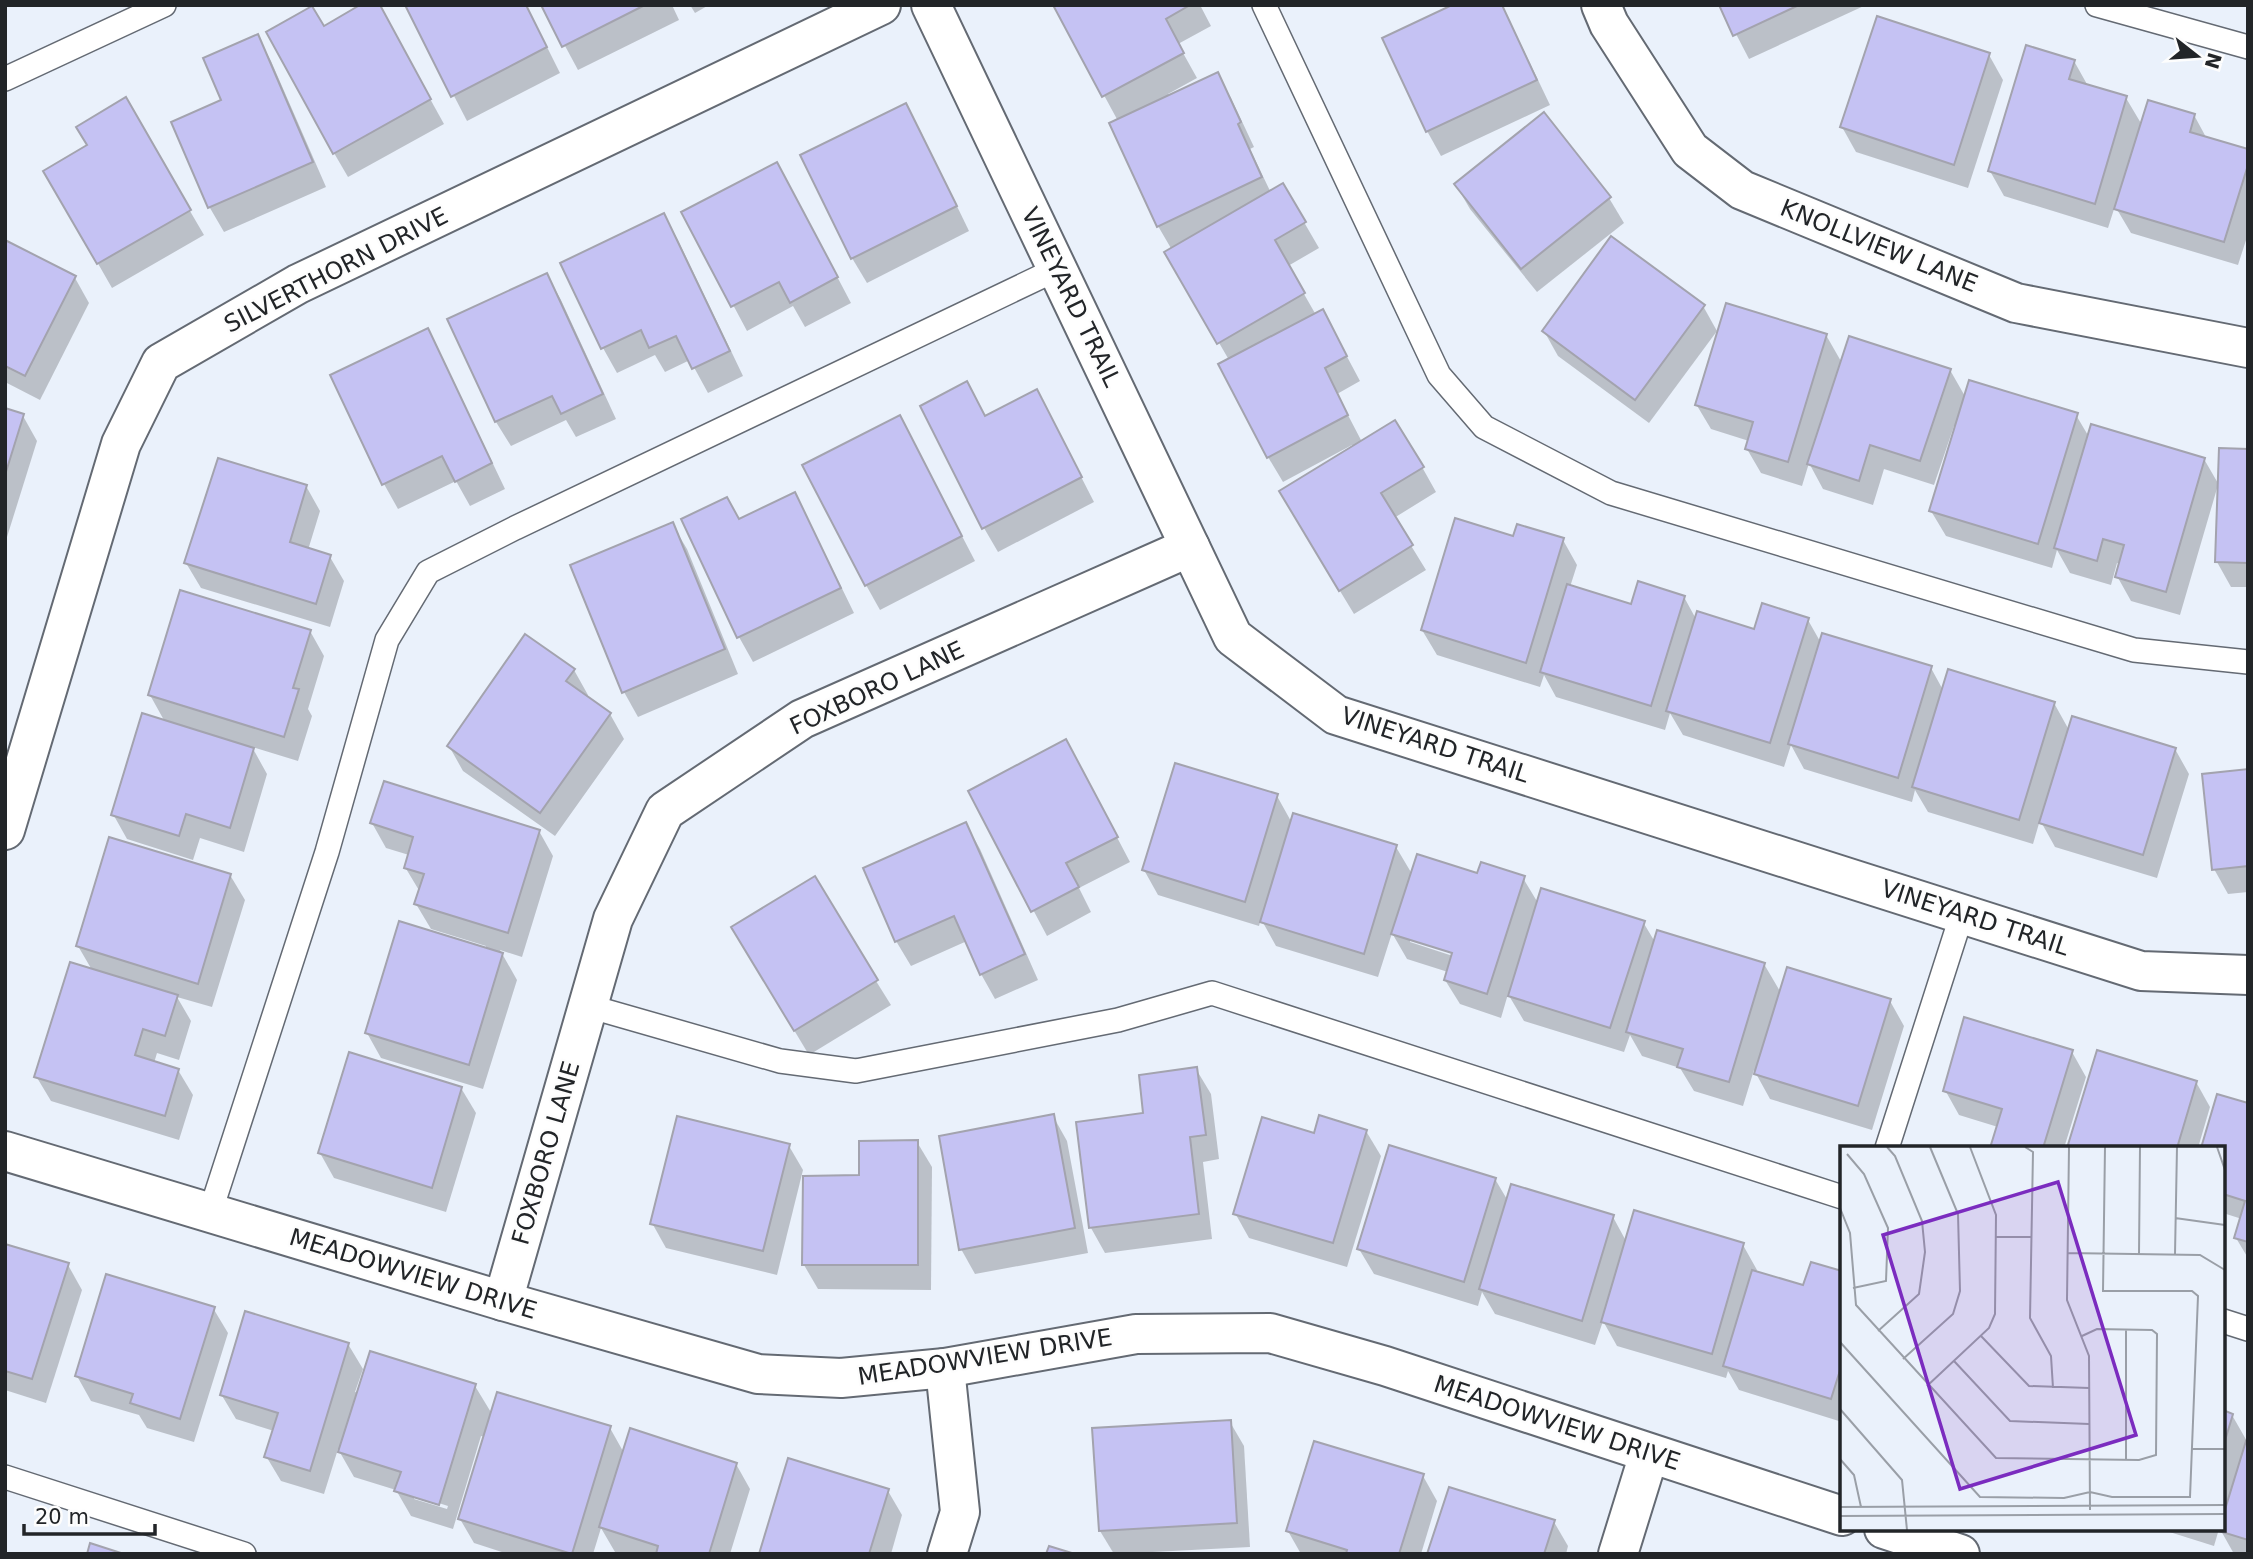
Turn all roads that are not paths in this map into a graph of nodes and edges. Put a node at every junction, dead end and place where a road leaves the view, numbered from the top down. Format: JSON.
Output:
{"nodes":[{"id":1,"x":164,"y":5,"type":"edge"},
{"id":2,"x":881,"y":5,"type":"edge"},
{"id":3,"x":932,"y":5,"type":"edge"},
{"id":4,"x":1264,"y":5,"type":"edge"},
{"id":5,"x":1601,"y":5,"type":"edge"},
{"id":6,"x":2097,"y":5,"type":"edge"},
{"id":7,"x":2248,"y":47,"type":"edge"},
{"id":8,"x":5,"y":79,"type":"edge"},
{"id":9,"x":1057,"y":269,"type":"junction"},
{"id":10,"x":2248,"y":348,"type":"edge"},
{"id":11,"x":1190,"y":547,"type":"junction"},
{"id":12,"x":2248,"y":662,"type":"edge"},
{"id":13,"x":5,"y":830,"type":"edge"},
{"id":14,"x":1962,"y":914,"type":"junction"},
{"id":15,"x":2248,"y":975,"type":"edge"},
{"id":16,"x":588,"y":1006,"type":"junction"},
{"id":17,"x":1888,"y":1146,"type":"edge"},
{"id":18,"x":5,"y":1151,"type":"edge"},
{"id":19,"x":1840,"y":1196,"type":"edge"},
{"id":20,"x":210,"y":1213,"type":"junction"},
{"id":21,"x":503,"y":1301,"type":"junction"},
{"id":22,"x":2225,"y":1322,"type":"edge"},
{"id":23,"x":2248,"y":1329,"type":"edge"},
{"id":24,"x":945,"y":1368,"type":"junction"},
{"id":25,"x":1650,"y":1454,"type":"junction"},
{"id":26,"x":5,"y":1477,"type":"edge"},
{"id":27,"x":1840,"y":1515,"type":"edge"},
{"id":28,"x":1890,"y":1531,"type":"edge"},
{"id":29,"x":244,"y":1554,"type":"edge"},
{"id":30,"x":947,"y":1554,"type":"edge"},
{"id":31,"x":1618,"y":1554,"type":"edge"},
{"id":32,"x":1960,"y":1554,"type":"edge"}],
"edges":[{"from":1,"to":8,"type":"lane"},
{"from":2,"to":13,"type":"street","name":"SILVERTHORN DRIVE"},
{"from":3,"to":9,"type":"street","name":"VINEYARD TRAIL"},
{"from":4,"to":12,"type":"lane"},
{"from":5,"to":10,"type":"street","name":"KNOLLVIEW LANE"},
{"from":6,"to":7,"type":"lane"},
{"from":9,"to":11,"type":"street","name":"VINEYARD TRAIL"},
{"from":9,"to":20,"type":"lane"},
{"from":11,"to":14,"type":"street","name":"VINEYARD TRAIL"},
{"from":11,"to":16,"type":"street","name":"FOXBORO LANE"},
{"from":14,"to":15,"type":"street","name":"VINEYARD TRAIL"},
{"from":14,"to":17,"type":"lane"},
{"from":16,"to":19,"type":"lane"},
{"from":16,"to":21,"type":"street","name":"FOXBORO LANE"},
{"from":18,"to":20,"type":"street","name":"MEADOWVIEW DRIVE"},
{"from":20,"to":21,"type":"street","name":"MEADOWVIEW DRIVE"},
{"from":21,"to":24,"type":"street","name":"MEADOWVIEW DRIVE"},
{"from":22,"to":23,"type":"lane"},
{"from":24,"to":25,"type":"street","name":"MEADOWVIEW DRIVE"},
{"from":24,"to":30,"type":"street"},
{"from":25,"to":27,"type":"street","name":"MEADOWVIEW DRIVE"},
{"from":25,"to":31,"type":"street"},
{"from":26,"to":29,"type":"lane"},
{"from":28,"to":32,"type":"street"}]}
